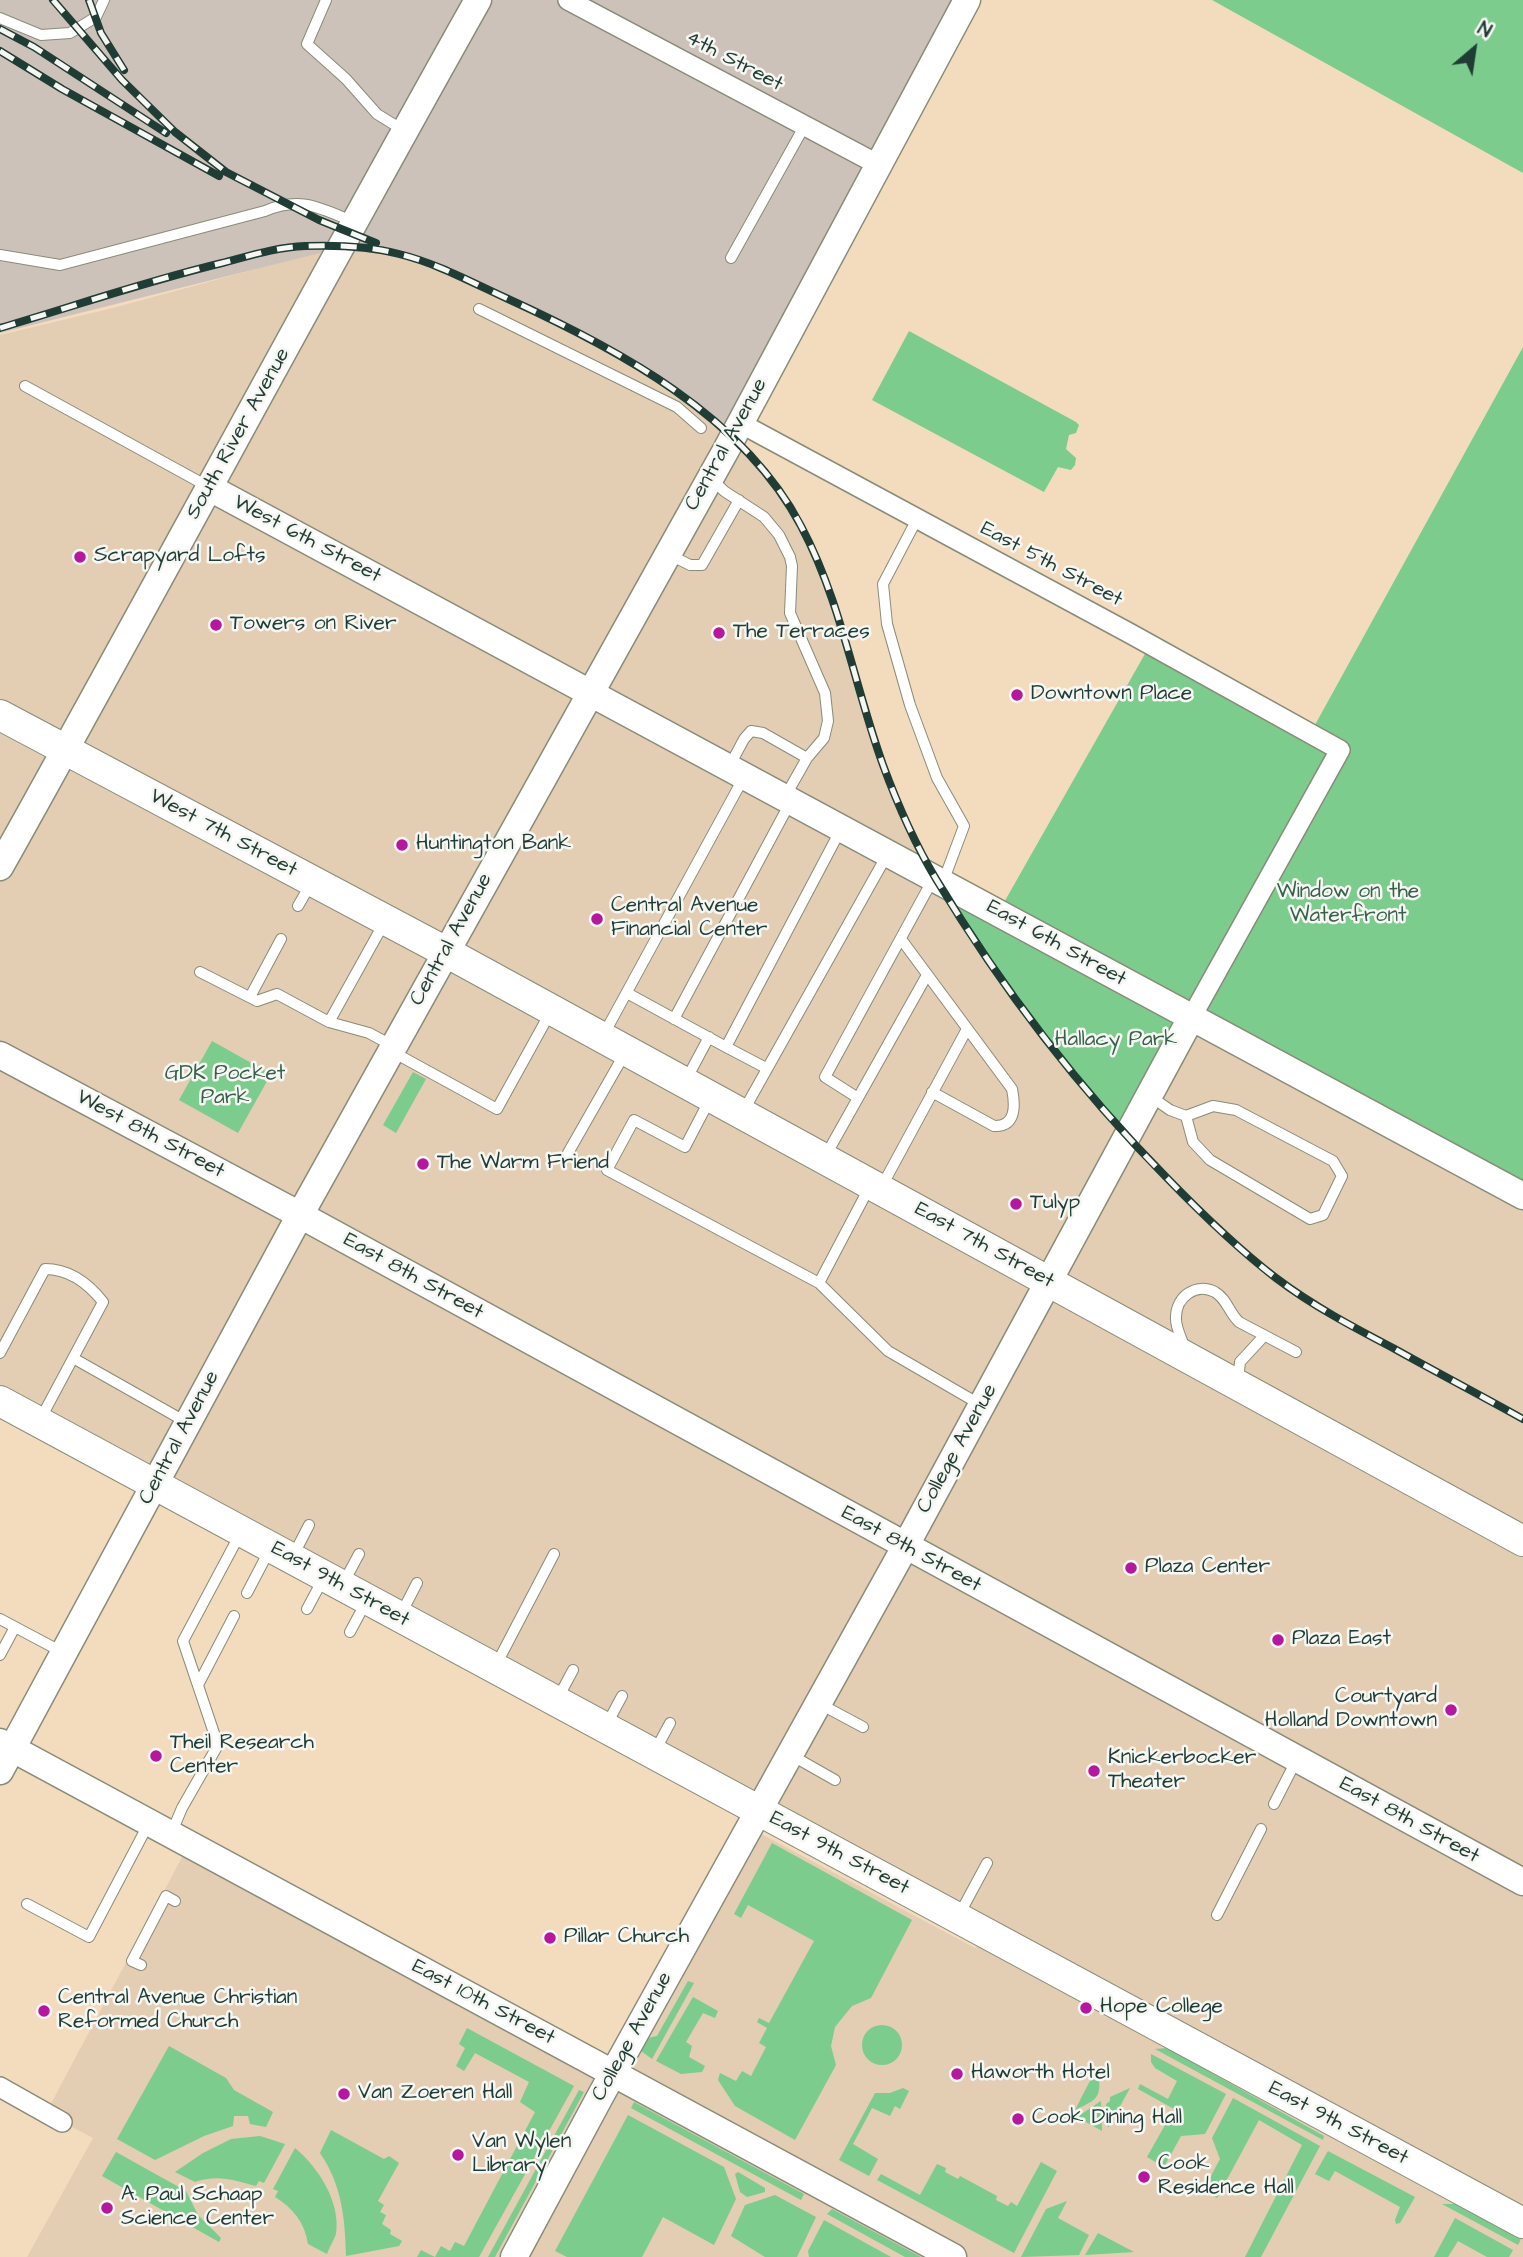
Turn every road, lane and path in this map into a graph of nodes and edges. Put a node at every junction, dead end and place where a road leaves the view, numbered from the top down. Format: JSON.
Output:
{"nodes":[{"id":1,"x":104,"y":0,"type":"edge"},
{"id":2,"x":326,"y":0,"type":"edge"},
{"id":3,"x":478,"y":0,"type":"edge"},
{"id":4,"x":568,"y":0,"type":"edge"},
{"id":5,"x":967,"y":0,"type":"edge"},
{"id":6,"x":0,"y":18,"type":"edge"},
{"id":7,"x":805,"y":125,"type":"junction"},
{"id":8,"x":404,"y":131,"type":"junction"},
{"id":9,"x":877,"y":164,"type":"junction"},
{"id":10,"x":354,"y":222,"type":"junction"},
{"id":11,"x":0,"y":255,"type":"edge"},
{"id":12,"x":731,"y":258,"type":"dead end"},
{"id":13,"x":480,"y":309,"type":"dead end"},
{"id":14,"x":25,"y":386,"type":"dead end"},
{"id":15,"x":740,"y":424,"type":"junction"},
{"id":16,"x":701,"y":428,"type":"dead end"},
{"id":17,"x":710,"y":477,"type":"junction"},
{"id":18,"x":210,"y":488,"type":"junction"},
{"id":19,"x":739,"y":500,"type":"junction"},
{"id":20,"x":917,"y":519,"type":"junction"},
{"id":21,"x":667,"y":554,"type":"junction"},
{"id":22,"x":589,"y":693,"type":"junction"},
{"id":23,"x":0,"y":715,"type":"edge"},
{"id":24,"x":65,"y":750,"type":"junction"},
{"id":25,"x":1340,"y":750,"type":"joint"},
{"id":26,"x":807,"y":758,"type":"junction"},
{"id":27,"x":737,"y":772,"type":"junction"},
{"id":28,"x":788,"y":799,"type":"junction"},
{"id":29,"x":842,"y":828,"type":"junction"},
{"id":30,"x":888,"y":852,"type":"junction"},
{"id":31,"x":0,"y":867,"type":"edge"},
{"id":32,"x":939,"y":879,"type":"junction"},
{"id":33,"x":385,"y":920,"type":"junction"},
{"id":34,"x":281,"y":939,"type":"dead end"},
{"id":35,"x":901,"y":939,"type":"junction"},
{"id":36,"x":446,"y":952,"type":"junction"},
{"id":37,"x":200,"y":972,"type":"dead end"},
{"id":38,"x":927,"y":975,"type":"junction"},
{"id":39,"x":627,"y":993,"type":"junction"},
{"id":40,"x":250,"y":997,"type":"junction"},
{"id":41,"x":552,"y":1010,"type":"junction"},
{"id":42,"x":1191,"y":1018,"type":"junction"},
{"id":43,"x":674,"y":1019,"type":"junction"},
{"id":44,"x":330,"y":1022,"type":"junction"},
{"id":45,"x":967,"y":1029,"type":"junction"},
{"id":46,"x":709,"y":1037,"type":"junction"},
{"id":47,"x":614,"y":1044,"type":"junction"},
{"id":48,"x":726,"y":1047,"type":"junction"},
{"id":49,"x":392,"y":1048,"type":"junction"},
{"id":50,"x":0,"y":1055,"type":"edge"},
{"id":51,"x":766,"y":1068,"type":"junction"},
{"id":52,"x":685,"y":1083,"type":"junction"},
{"id":53,"x":932,"y":1092,"type":"junction"},
{"id":54,"x":1150,"y":1096,"type":"junction"},
{"id":55,"x":711,"y":1097,"type":"junction"},
{"id":56,"x":858,"y":1098,"type":"junction"},
{"id":57,"x":742,"y":1114,"type":"junction"},
{"id":58,"x":1186,"y":1116,"type":"junction"},
{"id":59,"x":568,"y":1153,"type":"dead end"},
{"id":60,"x":824,"y":1159,"type":"junction"},
{"id":61,"x":876,"y":1187,"type":"junction"},
{"id":62,"x":1523,"y":1196,"type":"edge"},
{"id":63,"x":300,"y":1214,"type":"junction"},
{"id":64,"x":1049,"y":1282,"type":"junction"},
{"id":65,"x":819,"y":1283,"type":"junction"},
{"id":66,"x":1264,"y":1336,"type":"junction"},
{"id":67,"x":1296,"y":1352,"type":"dead end"},
{"id":68,"x":0,"y":1353,"type":"edge"},
{"id":69,"x":1188,"y":1356,"type":"junction"},
{"id":70,"x":73,"y":1358,"type":"junction"},
{"id":71,"x":1238,"y":1384,"type":"junction"},
{"id":72,"x":0,"y":1401,"type":"edge"},
{"id":73,"x":982,"y":1406,"type":"junction"},
{"id":74,"x":39,"y":1422,"type":"junction"},
{"id":75,"x":188,"y":1423,"type":"junction"},
{"id":76,"x":155,"y":1484,"type":"junction"},
{"id":77,"x":310,"y":1525,"type":"dead end"},
{"id":78,"x":242,"y":1531,"type":"junction"},
{"id":79,"x":1523,"y":1541,"type":"edge"},
{"id":80,"x":905,"y":1547,"type":"junction"},
{"id":81,"x":282,"y":1552,"type":"junction"},
{"id":82,"x":359,"y":1554,"type":"dead end"},
{"id":83,"x":554,"y":1555,"type":"dead end"},
{"id":84,"x":417,"y":1583,"type":"dead end"},
{"id":85,"x":345,"y":1587,"type":"junction"},
{"id":86,"x":247,"y":1594,"type":"dead end"},
{"id":87,"x":307,"y":1609,"type":"dead end"},
{"id":88,"x":234,"y":1616,"type":"dead end"},
{"id":89,"x":399,"y":1618,"type":"junction"},
{"id":90,"x":0,"y":1619,"type":"edge"},
{"id":91,"x":15,"y":1627,"type":"junction"},
{"id":92,"x":350,"y":1632,"type":"dead end"},
{"id":93,"x":64,"y":1653,"type":"junction"},
{"id":94,"x":0,"y":1656,"type":"edge"},
{"id":95,"x":494,"y":1668,"type":"junction"},
{"id":96,"x":573,"y":1670,"type":"dead end"},
{"id":97,"x":198,"y":1685,"type":"junction"},
{"id":98,"x":622,"y":1696,"type":"dead end"},
{"id":99,"x":556,"y":1701,"type":"junction"},
{"id":100,"x":819,"y":1703,"type":"junction"},
{"id":101,"x":670,"y":1723,"type":"dead end"},
{"id":102,"x":605,"y":1727,"type":"junction"},
{"id":103,"x":863,"y":1727,"type":"dead end"},
{"id":104,"x":4,"y":1754,"type":"edge"},
{"id":105,"x":653,"y":1754,"type":"junction"},
{"id":106,"x":790,"y":1755,"type":"junction"},
{"id":107,"x":1297,"y":1760,"type":"junction"},
{"id":108,"x":835,"y":1780,"type":"dead end"},
{"id":109,"x":1274,"y":1804,"type":"dead end"},
{"id":110,"x":759,"y":1812,"type":"junction"},
{"id":111,"x":160,"y":1829,"type":"junction"},
{"id":112,"x":1261,"y":1829,"type":"dead end"},
{"id":113,"x":987,"y":1863,"type":"dead end"},
{"id":114,"x":1523,"y":1882,"type":"edge"},
{"id":115,"x":175,"y":1901,"type":"dead end"},
{"id":116,"x":27,"y":1903,"type":"dead end"},
{"id":117,"x":1217,"y":1915,"type":"dead end"},
{"id":118,"x":957,"y":1918,"type":"junction"},
{"id":119,"x":141,"y":1965,"type":"dead end"},
{"id":120,"x":612,"y":2073,"type":"junction"},
{"id":121,"x":0,"y":2087,"type":"edge"},
{"id":122,"x":62,"y":2122,"type":"dead end"},
{"id":123,"x":1523,"y":2223,"type":"edge"},
{"id":124,"x":513,"y":2257,"type":"edge"},
{"id":125,"x":953,"y":2257,"type":"edge"}],
"edges":[{"from":1,"to":6,"type":"lane"},
{"from":2,"to":8,"type":"lane"},
{"from":3,"to":8,"type":"street","name":"South River Avenue"},
{"from":4,"to":7,"type":"street","name":"4th Street"},
{"from":5,"to":9,"type":"street","name":"Central Avenue"},
{"from":7,"to":9,"type":"street","name":"4th Street"},
{"from":7,"to":12,"type":"lane"},
{"from":8,"to":10,"type":"street","name":"South River Avenue"},
{"from":9,"to":15,"type":"street","name":"Central Avenue"},
{"from":10,"to":11,"type":"lane"},
{"from":10,"to":18,"type":"street","name":"South River Avenue"},
{"from":13,"to":16,"type":"lane"},
{"from":14,"to":18,"type":"lane","name":"West 6th Street"},
{"from":15,"to":17,"type":"street","name":"Central Avenue"},
{"from":15,"to":20,"type":"street","name":"East 5th Street"},
{"from":17,"to":19,"type":"lane"},
{"from":17,"to":21,"type":"street","name":"Central Avenue"},
{"from":18,"to":22,"type":"street","name":"West 6th Street"},
{"from":18,"to":24,"type":"street","name":"South River Avenue"},
{"from":19,"to":21,"type":"lane"},
{"from":19,"to":26,"type":"lane"},
{"from":20,"to":25,"type":"street","name":"East 5th Street"},
{"from":20,"to":32,"type":"lane"},
{"from":21,"to":22,"type":"street","name":"Central Avenue"},
{"from":22,"to":27,"type":"street","name":"East 6th Street"},
{"from":22,"to":36,"type":"street","name":"Central Avenue"},
{"from":23,"to":24,"type":"main road","name":"West 7th Street"},
{"from":24,"to":31,"type":"street","name":"South River Avenue"},
{"from":24,"to":33,"type":"main road","name":"West 7th Street"},
{"from":25,"to":42,"type":"street","name":"College Avenue"},
{"from":26,"to":27,"type":"lane"},
{"from":26,"to":28,"type":"lane"},
{"from":27,"to":28,"type":"street","name":"East 6th Street"},
{"from":27,"to":39,"type":"lane"},
{"from":28,"to":29,"type":"street","name":"East 6th Street"},
{"from":28,"to":43,"type":"lane"},
{"from":29,"to":30,"type":"street","name":"East 6th Street"},
{"from":29,"to":48,"type":"lane"},
{"from":30,"to":32,"type":"street","name":"East 6th Street"},
{"from":30,"to":51,"type":"lane"},
{"from":32,"to":35,"type":"lane"},
{"from":32,"to":42,"type":"street","name":"East 6th Street"},
{"from":33,"to":36,"type":"main road","name":"West 7th Street"},
{"from":33,"to":44,"type":"lane"},
{"from":34,"to":40,"type":"lane"},
{"from":35,"to":38,"type":"lane"},
{"from":35,"to":56,"type":"lane"},
{"from":36,"to":41,"type":"main road","name":"East 7th Street"},
{"from":36,"to":49,"type":"street","name":"Central Avenue"},
{"from":37,"to":40,"type":"lane"},
{"from":38,"to":45,"type":"lane"},
{"from":38,"to":56,"type":"lane"},
{"from":39,"to":43,"type":"lane"},
{"from":39,"to":47,"type":"lane"},
{"from":40,"to":44,"type":"lane"},
{"from":41,"to":47,"type":"main road","name":"East 7th Street"},
{"from":41,"to":49,"type":"lane"},
{"from":42,"to":54,"type":"street","name":"College Avenue"},
{"from":42,"to":62,"type":"street","name":"East 6th Street"},
{"from":43,"to":46,"type":"lane"},
{"from":44,"to":49,"type":"lane"},
{"from":45,"to":53,"type":"lane"},
{"from":45,"to":53,"type":"lane"},
{"from":46,"to":48,"type":"lane"},
{"from":46,"to":52,"type":"lane"},
{"from":47,"to":52,"type":"main road","name":"East 7th Street"},
{"from":47,"to":59,"type":"lane"},
{"from":48,"to":51,"type":"lane"},
{"from":49,"to":63,"type":"street","name":"Central Avenue"},
{"from":50,"to":63,"type":"street","name":"West 8th Street"},
{"from":51,"to":57,"type":"lane"},
{"from":52,"to":55,"type":"main road","name":"East 7th Street"},
{"from":53,"to":61,"type":"lane"},
{"from":54,"to":58,"type":"lane"},
{"from":54,"to":64,"type":"street","name":"College Avenue"},
{"from":55,"to":57,"type":"main road","name":"East 7th Street"},
{"from":55,"to":65,"type":"lane"},
{"from":56,"to":60,"type":"lane"},
{"from":57,"to":60,"type":"main road","name":"East 7th Street"},
{"from":58,"to":58,"type":"lane"},
{"from":60,"to":61,"type":"main road","name":"East 7th Street"},
{"from":61,"to":64,"type":"main road","name":"East 7th Street"},
{"from":61,"to":65,"type":"lane"},
{"from":63,"to":75,"type":"street","name":"Central Avenue"},
{"from":63,"to":80,"type":"street","name":"East 8th Street"},
{"from":64,"to":69,"type":"main road","name":"East 7th Street"},
{"from":64,"to":73,"type":"street","name":"College Avenue"},
{"from":65,"to":73,"type":"lane"},
{"from":66,"to":67,"type":"lane"},
{"from":66,"to":69,"type":"lane"},
{"from":66,"to":71,"type":"lane"},
{"from":68,"to":70,"type":"lane"},
{"from":69,"to":71,"type":"main road","name":"East 7th Street"},
{"from":70,"to":74,"type":"lane"},
{"from":70,"to":75,"type":"lane"},
{"from":71,"to":79,"type":"main road","name":"East 7th Street"},
{"from":72,"to":74,"type":"main road","name":"East 9th Street"},
{"from":73,"to":80,"type":"street","name":"College Avenue"},
{"from":74,"to":76,"type":"main road","name":"East 9th Street"},
{"from":75,"to":76,"type":"street","name":"Central Avenue"},
{"from":76,"to":78,"type":"main road","name":"East 9th Street"},
{"from":76,"to":93,"type":"street","name":"Central Avenue"},
{"from":77,"to":81,"type":"lane"},
{"from":78,"to":81,"type":"main road","name":"East 9th Street"},
{"from":78,"to":97,"type":"lane"},
{"from":80,"to":100,"type":"street","name":"College Avenue"},
{"from":80,"to":107,"type":"street","name":"East 8th Street"},
{"from":81,"to":85,"type":"main road","name":"East 9th Street"},
{"from":81,"to":86,"type":"lane"},
{"from":82,"to":85,"type":"lane"},
{"from":83,"to":95,"type":"lane"},
{"from":84,"to":89,"type":"lane"},
{"from":85,"to":87,"type":"lane"},
{"from":85,"to":89,"type":"main road","name":"East 9th Street"},
{"from":85,"to":92,"type":"lane"},
{"from":88,"to":97,"type":"lane"},
{"from":89,"to":95,"type":"main road","name":"East 9th Street"},
{"from":90,"to":91,"type":"lane"},
{"from":91,"to":93,"type":"lane"},
{"from":91,"to":94,"type":"lane"},
{"from":93,"to":104,"type":"street","name":"Central Avenue"},
{"from":95,"to":99,"type":"main road","name":"East 9th Street"},
{"from":96,"to":99,"type":"lane"},
{"from":97,"to":111,"type":"lane"},
{"from":98,"to":102,"type":"lane"},
{"from":99,"to":102,"type":"main road","name":"East 9th Street"},
{"from":100,"to":103,"type":"lane"},
{"from":100,"to":106,"type":"street","name":"College Avenue"},
{"from":101,"to":105,"type":"lane"},
{"from":102,"to":105,"type":"main road","name":"East 9th Street"},
{"from":104,"to":111,"type":"street","name":"East 10th Street"},
{"from":105,"to":110,"type":"main road","name":"East 9th Street"},
{"from":106,"to":108,"type":"lane"},
{"from":106,"to":110,"type":"street","name":"College Avenue"},
{"from":107,"to":109,"type":"lane"},
{"from":107,"to":114,"type":"street","name":"East 8th Street"},
{"from":110,"to":118,"type":"main road","name":"East 9th Street"},
{"from":110,"to":120,"type":"street","name":"College Avenue"},
{"from":111,"to":116,"type":"lane"},
{"from":111,"to":120,"type":"street","name":"East 10th Street"},
{"from":112,"to":117,"type":"lane"},
{"from":113,"to":118,"type":"lane"},
{"from":115,"to":119,"type":"lane"},
{"from":118,"to":123,"type":"main road","name":"East 9th Street"},
{"from":120,"to":124,"type":"street","name":"College Avenue"},
{"from":120,"to":125,"type":"street","name":"East 10th Street"},
{"from":121,"to":122,"type":"street"}]}
